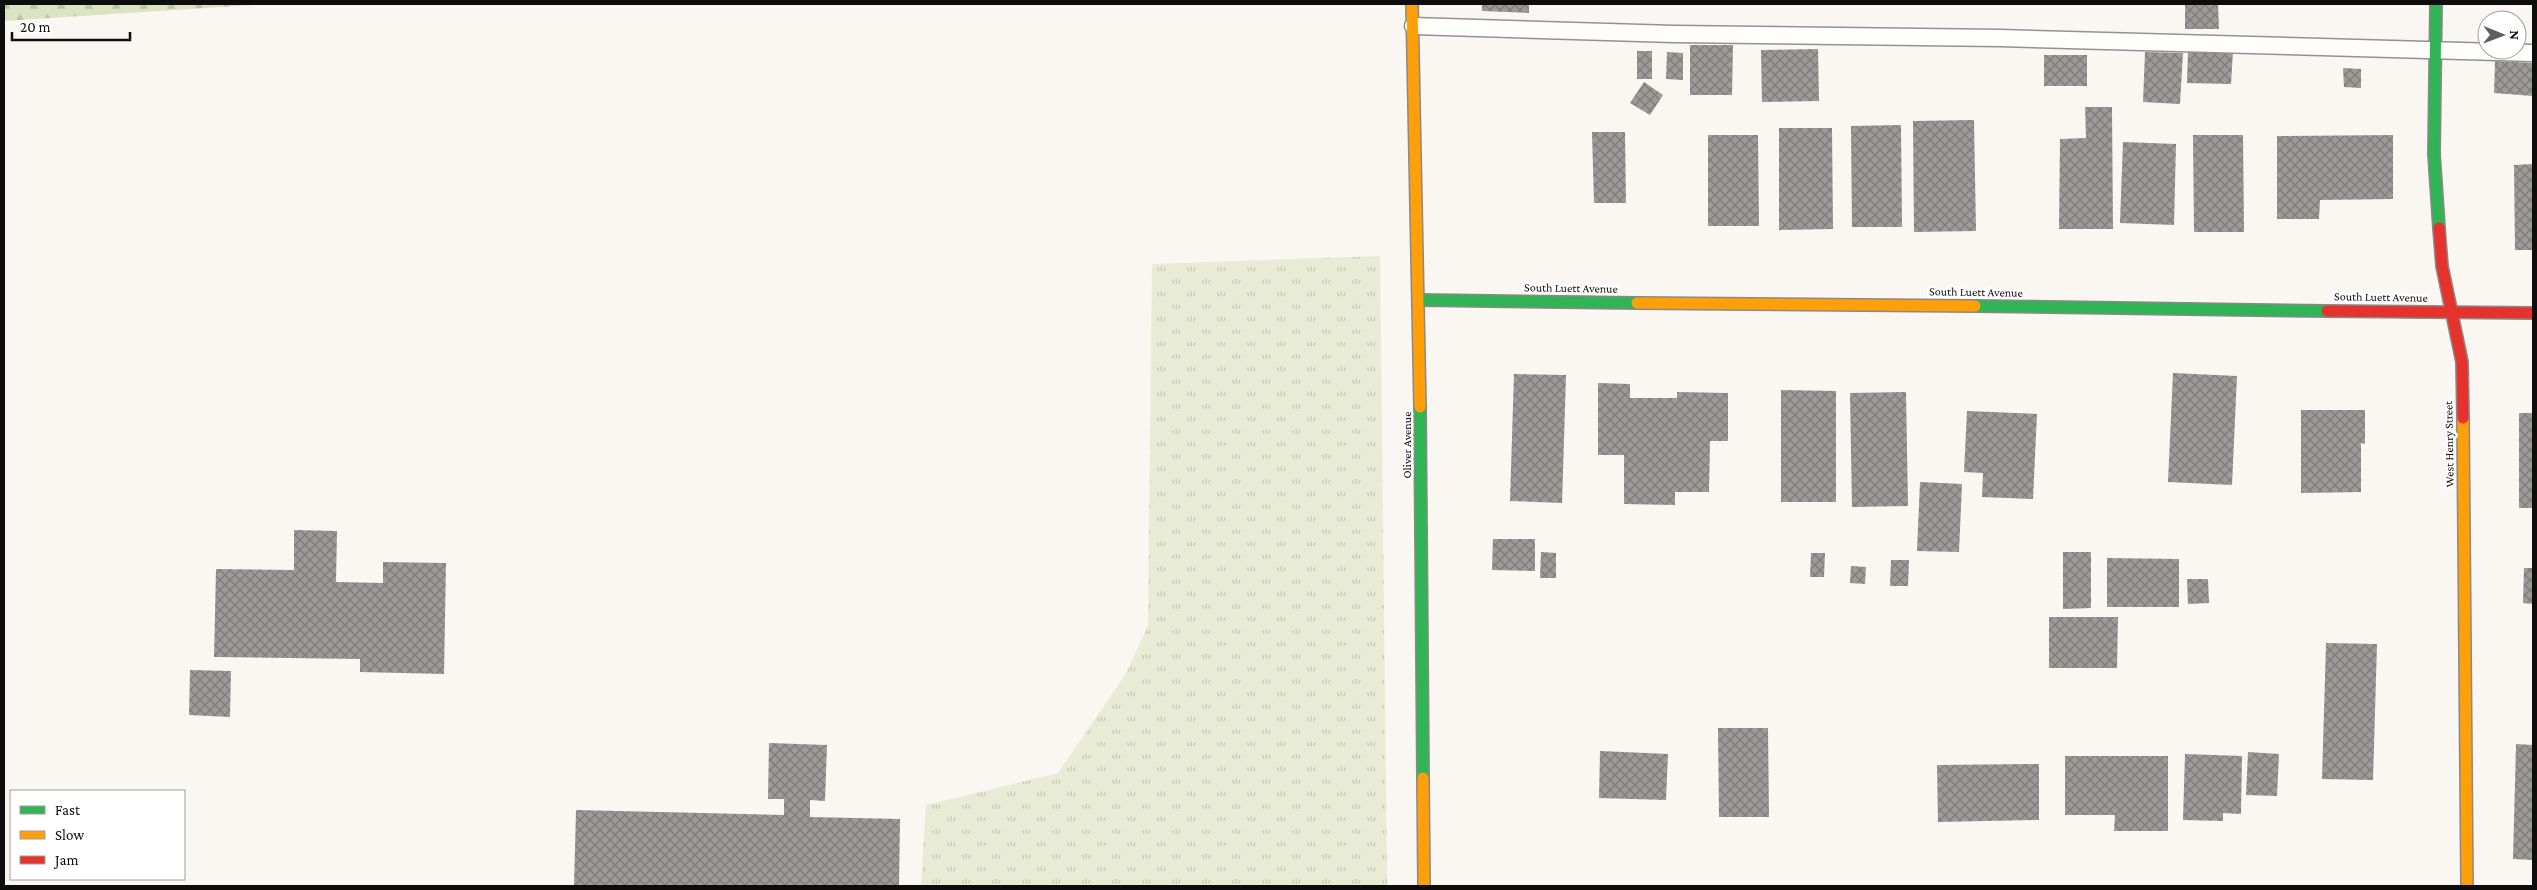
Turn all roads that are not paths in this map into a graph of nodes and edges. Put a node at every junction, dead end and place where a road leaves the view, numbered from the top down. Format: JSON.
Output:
{"nodes":[{"id":1,"x":1412,"y":4,"type":"edge"},
{"id":2,"x":2436,"y":4,"type":"edge"},
{"id":3,"x":1413,"y":26,"type":"junction"},
{"id":4,"x":2436,"y":50,"type":"junction"},
{"id":5,"x":2533,"y":53,"type":"edge"},
{"id":6,"x":1419,"y":300,"type":"junction"},
{"id":7,"x":2452,"y":311,"type":"junction"},
{"id":8,"x":2533,"y":313,"type":"edge"},
{"id":9,"x":1424,"y":886,"type":"edge"},
{"id":10,"x":2468,"y":886,"type":"edge"}],
"edges":[{"from":1,"to":3,"type":"street","name":"Oliver Avenue"},
{"from":2,"to":4,"type":"street","name":"West Henry Street"},
{"from":3,"to":4,"type":"lane"},
{"from":3,"to":6,"type":"street","name":"Oliver Avenue"},
{"from":4,"to":5,"type":"lane"},
{"from":4,"to":7,"type":"street","name":"West Henry Street"},
{"from":6,"to":7,"type":"street","name":"South Luett Avenue"},
{"from":6,"to":9,"type":"street","name":"Oliver Avenue"},
{"from":7,"to":8,"type":"street","name":"South Luett Avenue"},
{"from":7,"to":10,"type":"street","name":"West Henry Street"}]}
